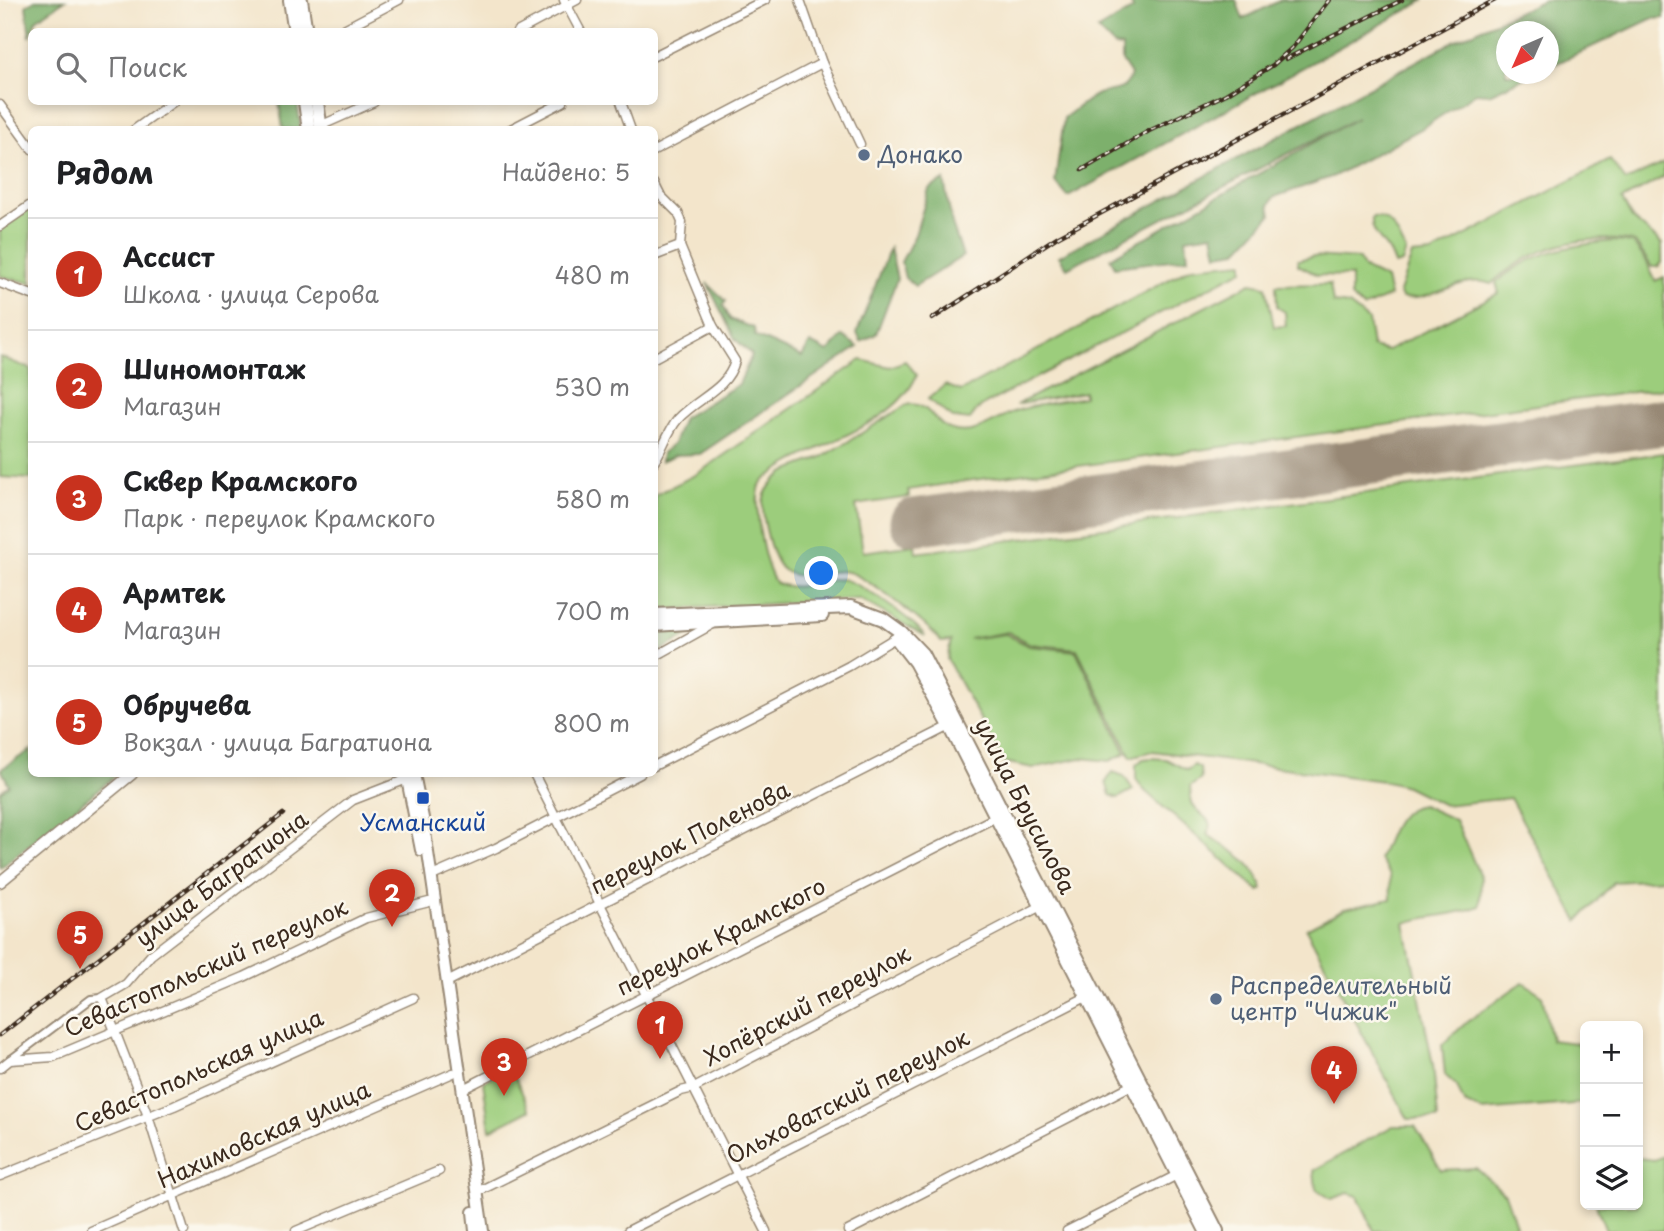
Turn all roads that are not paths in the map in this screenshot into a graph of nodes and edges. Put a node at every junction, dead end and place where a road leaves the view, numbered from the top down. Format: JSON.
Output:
{"nodes":[{"id":1,"x":290,"y":0,"type":"edge"},
{"id":2,"x":301,"y":0,"type":"edge"},
{"id":3,"x":399,"y":0,"type":"edge"},
{"id":4,"x":577,"y":0,"type":"edge"},
{"id":5,"x":765,"y":0,"type":"edge"},
{"id":6,"x":800,"y":0,"type":"edge"},
{"id":7,"x":566,"y":3,"type":"edge"},
{"id":8,"x":294,"y":28,"type":"edge"},
{"id":9,"x":305,"y":28,"type":"edge"},
{"id":10,"x":346,"y":28,"type":"edge"},
{"id":11,"x":524,"y":28,"type":"edge"},
{"id":12,"x":579,"y":28,"type":"edge"},
{"id":13,"x":658,"y":54,"type":"edge"},
{"id":14,"x":822,"y":63,"type":"junction"},
{"id":15,"x":0,"y":105,"type":"edge"},
{"id":16,"x":169,"y":105,"type":"edge"},
{"id":17,"x":306,"y":105,"type":"edge"},
{"id":18,"x":317,"y":105,"type":"edge"},
{"id":19,"x":367,"y":105,"type":"edge"},
{"id":20,"x":557,"y":105,"type":"edge"},
{"id":21,"x":622,"y":105,"type":"edge"},
{"id":22,"x":140,"y":126,"type":"edge"},
{"id":23,"x":316,"y":126,"type":"edge"},
{"id":24,"x":317,"y":126,"type":"edge"},
{"id":25,"x":321,"y":126,"type":"edge"},
{"id":26,"x":517,"y":126,"type":"edge"},
{"id":27,"x":630,"y":126,"type":"edge"},
{"id":28,"x":28,"y":144,"type":"edge"},
{"id":29,"x":860,"y":144,"type":"dead end"},
{"id":30,"x":658,"y":148,"type":"edge"},
{"id":31,"x":658,"y":191,"type":"edge"},
{"id":32,"x":28,"y":207,"type":"edge"},
{"id":33,"x":0,"y":226,"type":"edge"},
{"id":34,"x":680,"y":246,"type":"junction"},
{"id":35,"x":658,"y":254,"type":"edge"},
{"id":36,"x":0,"y":283,"type":"edge"},
{"id":37,"x":28,"y":294,"type":"edge"},
{"id":38,"x":712,"y":327,"type":"junction"},
{"id":39,"x":658,"y":356,"type":"edge"},
{"id":40,"x":658,"y":455,"type":"edge"},
{"id":41,"x":658,"y":615,"type":"edge"},
{"id":42,"x":714,"y":623,"type":"junction"},
{"id":43,"x":658,"y":625,"type":"edge"},
{"id":44,"x":895,"y":638,"type":"junction"},
{"id":45,"x":658,"y":655,"type":"edge"},
{"id":46,"x":950,"y":726,"type":"junction"},
{"id":47,"x":658,"y":764,"type":"edge"},
{"id":48,"x":128,"y":777,"type":"edge"},
{"id":49,"x":405,"y":777,"type":"edge"},
{"id":50,"x":409,"y":777,"type":"edge"},
{"id":51,"x":409,"y":777,"type":"edge"},
{"id":52,"x":536,"y":777,"type":"edge"},
{"id":53,"x":634,"y":777,"type":"edge"},
{"id":54,"x":557,"y":815,"type":"junction"},
{"id":55,"x":996,"y":817,"type":"junction"},
{"id":56,"x":432,"y":876,"type":"junction"},
{"id":57,"x":0,"y":882,"type":"edge"},
{"id":58,"x":429,"y":902,"type":"junction"},
{"id":59,"x":601,"y":905,"type":"junction"},
{"id":60,"x":1041,"y":906,"type":"junction"},
{"id":61,"x":447,"y":982,"type":"junction"},
{"id":62,"x":648,"y":996,"type":"junction"},
{"id":63,"x":1086,"y":997,"type":"junction"},
{"id":64,"x":412,"y":998,"type":"dead end"},
{"id":65,"x":102,"y":999,"type":"junction"},
{"id":66,"x":114,"y":1033,"type":"junction"},
{"id":67,"x":1114,"y":1038,"type":"junction"},
{"id":68,"x":10,"y":1060,"type":"junction"},
{"id":69,"x":0,"y":1068,"type":"edge"},
{"id":70,"x":453,"y":1073,"type":"junction"},
{"id":71,"x":1132,"y":1085,"type":"junction"},
{"id":72,"x":694,"y":1088,"type":"junction"},
{"id":73,"x":463,"y":1089,"type":"junction"},
{"id":74,"x":148,"y":1116,"type":"junction"},
{"id":75,"x":439,"y":1171,"type":"dead end"},
{"id":76,"x":738,"y":1174,"type":"junction"},
{"id":77,"x":1177,"y":1175,"type":"junction"},
{"id":78,"x":0,"y":1177,"type":"edge"},
{"id":79,"x":477,"y":1192,"type":"junction"},
{"id":80,"x":173,"y":1198,"type":"junction"},
{"id":81,"x":91,"y":1231,"type":"edge"},
{"id":82,"x":184,"y":1231,"type":"edge"},
{"id":83,"x":296,"y":1231,"type":"edge"},
{"id":84,"x":475,"y":1231,"type":"edge"},
{"id":85,"x":483,"y":1231,"type":"edge"},
{"id":86,"x":628,"y":1231,"type":"edge"},
{"id":87,"x":766,"y":1231,"type":"edge"},
{"id":88,"x":848,"y":1231,"type":"edge"},
{"id":89,"x":1067,"y":1231,"type":"edge"},
{"id":90,"x":1206,"y":1231,"type":"edge"},
{"id":91,"x":1217,"y":1231,"type":"edge"}],
"edges":[{"from":1,"to":8,"type":"main road"},
{"from":2,"to":9,"type":"main road"},
{"from":3,"to":10,"type":"street"},
{"from":4,"to":7,"type":"street"},
{"from":5,"to":13,"type":"street"},
{"from":6,"to":14,"type":"street"},
{"from":7,"to":11,"type":"street"},
{"from":7,"to":12,"type":"street"},
{"from":14,"to":29,"type":"street"},
{"from":14,"to":30,"type":"street"},
{"from":15,"to":28,"type":"street"},
{"from":16,"to":22,"type":"street"},
{"from":17,"to":23,"type":"main road"},
{"from":18,"to":24,"type":"main road"},
{"from":19,"to":25,"type":"street"},
{"from":20,"to":26,"type":"street"},
{"from":21,"to":27,"type":"street"},
{"from":31,"to":34,"type":"street"},
{"from":32,"to":33,"type":"street"},
{"from":34,"to":35,"type":"street"},
{"from":34,"to":38,"type":"street"},
{"from":36,"to":37,"type":"street"},
{"from":38,"to":39,"type":"street"},
{"from":38,"to":40,"type":"street"},
{"from":41,"to":67,"type":"main road","name":"улица Брусилова"},
{"from":42,"to":43,"type":"main road","name":"улица Брусилова"},
{"from":42,"to":44,"type":"main road","name":"улица Брусилова"},
{"from":42,"to":45,"type":"street"},
{"from":44,"to":46,"type":"main road","name":"улица Брусилова"},
{"from":44,"to":47,"type":"street"},
{"from":46,"to":55,"type":"main road","name":"улица Брусилова"},
{"from":46,"to":59,"type":"street","name":"переулок Поленова"},
{"from":48,"to":57,"type":"street"},
{"from":49,"to":65,"type":"street","name":"улица Багратиона"},
{"from":50,"to":56,"type":"main road"},
{"from":51,"to":58,"type":"main road"},
{"from":52,"to":54,"type":"street"},
{"from":53,"to":54,"type":"street"},
{"from":54,"to":56,"type":"street"},
{"from":54,"to":59,"type":"street"},
{"from":55,"to":60,"type":"main road","name":"улица Брусилова"},
{"from":55,"to":62,"type":"street","name":"переулок Крамского"},
{"from":56,"to":61,"type":"main road"},
{"from":58,"to":66,"type":"street","name":"Севастопольский переулок"},
{"from":58,"to":70,"type":"main road"},
{"from":59,"to":61,"type":"street","name":"переулок Поленова"},
{"from":59,"to":62,"type":"street"},
{"from":60,"to":63,"type":"main road","name":"улица Брусилова"},
{"from":60,"to":72,"type":"street","name":"Хопёрский переулок"},
{"from":61,"to":73,"type":"main road"},
{"from":62,"to":72,"type":"street"},
{"from":62,"to":73,"type":"street","name":"переулок Крамского"},
{"from":63,"to":67,"type":"main road","name":"улица Брусилова"},
{"from":63,"to":76,"type":"street","name":"Ольховатский переулок"},
{"from":64,"to":74,"type":"street","name":"Севастопольская улица"},
{"from":65,"to":66,"type":"street"},
{"from":65,"to":68,"type":"street","name":"улица Багратиона"},
{"from":66,"to":68,"type":"street","name":"Севастопольский переулок"},
{"from":66,"to":74,"type":"street"},
{"from":67,"to":71,"type":"main road","name":"улица Брусилова"},
{"from":67,"to":91,"type":"main road","name":"улица Брусилова"},
{"from":68,"to":69,"type":"street"},
{"from":70,"to":80,"type":"street","name":"Нахимовская улица"},
{"from":70,"to":84,"type":"main road"},
{"from":71,"to":77,"type":"main road","name":"улица Брусилова"},
{"from":71,"to":88,"type":"street"},
{"from":72,"to":76,"type":"street"},
{"from":72,"to":79,"type":"street","name":"Хопёрский переулок"},
{"from":73,"to":79,"type":"main road"},
{"from":74,"to":78,"type":"street","name":"Севастопольская улица"},
{"from":74,"to":80,"type":"street"},
{"from":75,"to":83,"type":"street"},
{"from":76,"to":86,"type":"street","name":"Ольховатский переулок"},
{"from":76,"to":87,"type":"street"},
{"from":77,"to":89,"type":"street"},
{"from":77,"to":90,"type":"main road","name":"улица Брусилова"},
{"from":79,"to":85,"type":"main road"},
{"from":80,"to":81,"type":"street","name":"Нахимовская улица"},
{"from":80,"to":82,"type":"street"}]}
